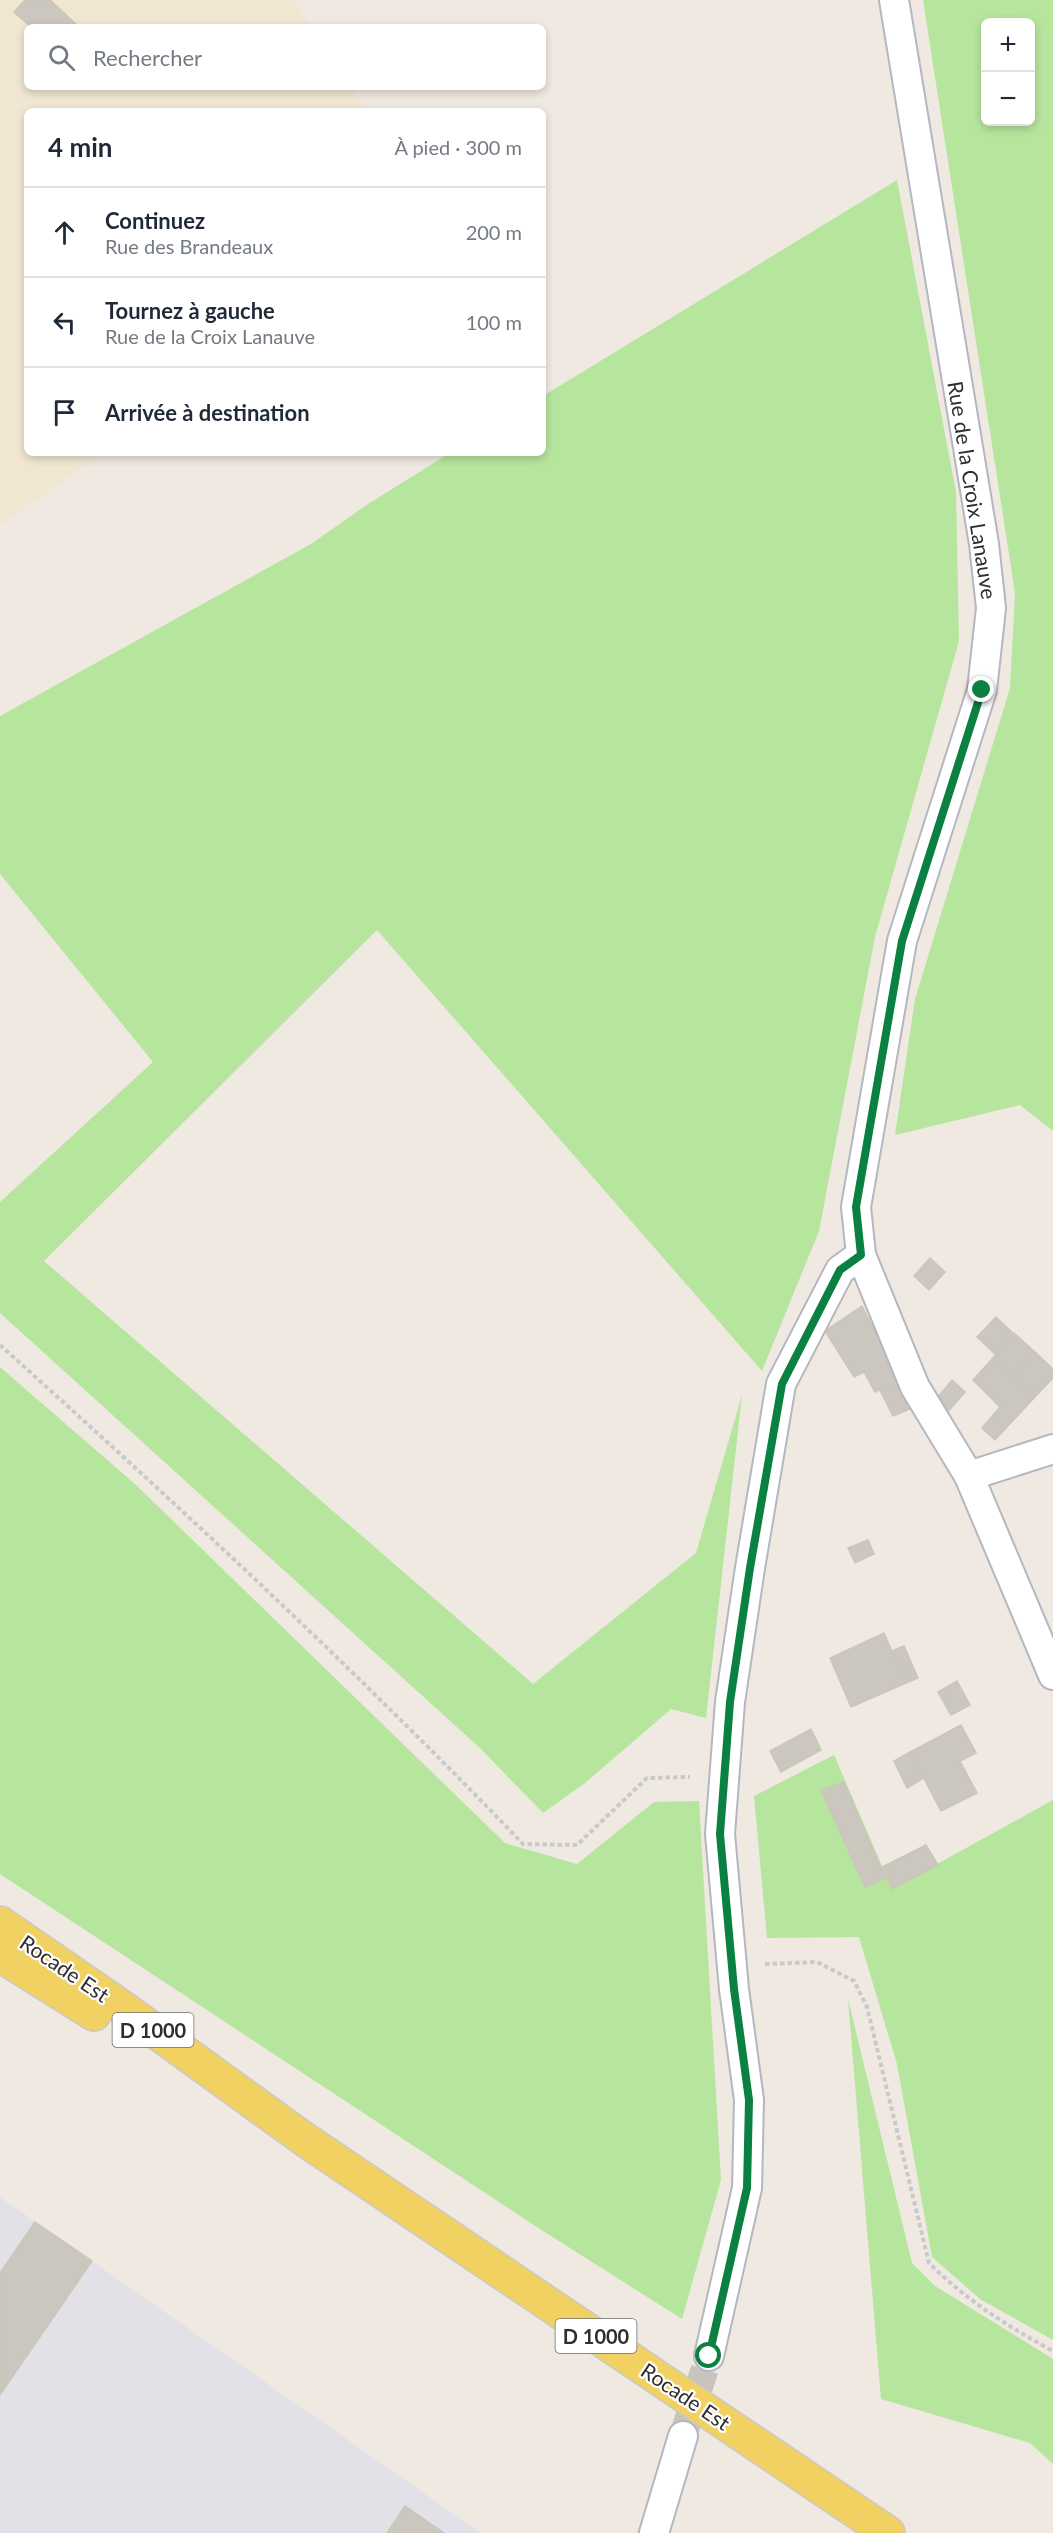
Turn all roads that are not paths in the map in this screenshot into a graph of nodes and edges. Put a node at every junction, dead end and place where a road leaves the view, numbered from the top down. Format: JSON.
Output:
{"nodes":[{"id":1,"x":894,"y":0,"type":"edge"},
{"id":2,"x":861,"y":1255,"type":"junction"},
{"id":3,"x":1053,"y":1449,"type":"edge"},
{"id":4,"x":969,"y":1476,"type":"junction"},
{"id":5,"x":1053,"y":1675,"type":"edge"},
{"id":6,"x":0,"y":1923,"type":"edge"},
{"id":7,"x":0,"y":1955,"type":"edge"},
{"id":8,"x":304,"y":2139,"type":"junction"},
{"id":9,"x":709,"y":2356,"type":"tunnel mouth"},
{"id":10,"x":683,"y":2436,"type":"tunnel mouth"},
{"id":11,"x":654,"y":2533,"type":"edge"},
{"id":12,"x":888,"y":2533,"type":"edge"}],
"edges":[{"from":1,"to":2,"type":"street","name":"Rue de la Croix Lanauve"},
{"from":2,"to":4,"type":"street","name":"Rue de la Croix Lanauve"},
{"from":2,"to":9,"type":"street"},
{"from":3,"to":4,"type":"street"},
{"from":4,"to":5,"type":"street","name":"Rue de la Croix Lanauve"},
{"from":6,"to":8,"type":"main road","name":"Rocade Est","number":"D 1000"},
{"from":7,"to":8,"type":"main road","name":"Rocade Est","number":"D 1000"},
{"from":8,"to":12,"type":"main road","name":"Rocade Est","number":"D 1000"},
{"from":10,"to":11,"type":"street"}]}
